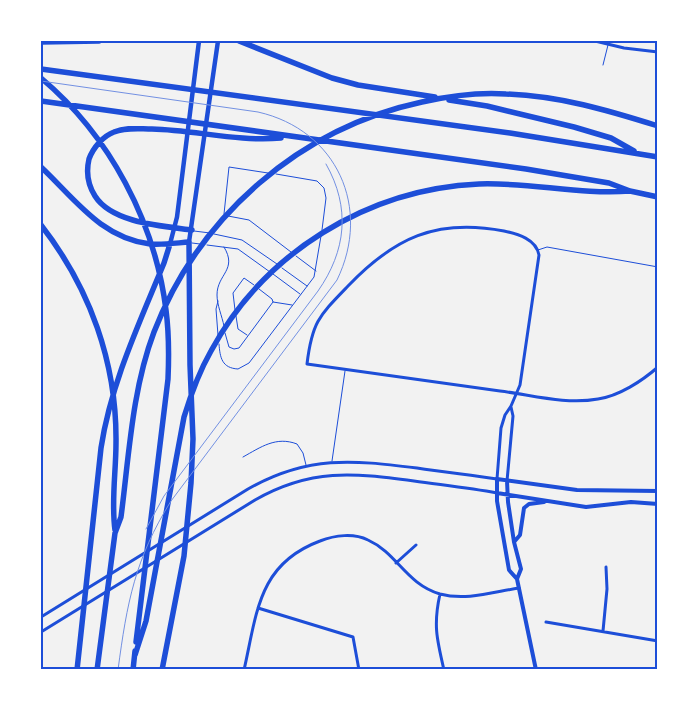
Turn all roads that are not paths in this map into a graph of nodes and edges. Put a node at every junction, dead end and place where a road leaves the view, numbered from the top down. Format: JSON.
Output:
{"nodes":[{"id":1,"x":99,"y":41,"type":"edge"},
{"id":2,"x":199,"y":41,"type":"edge"},
{"id":3,"x":218,"y":41,"type":"edge"},
{"id":4,"x":239,"y":41,"type":"edge"},
{"id":5,"x":595,"y":41,"type":"edge"},
{"id":6,"x":41,"y":42,"type":"edge"},
{"id":7,"x":608,"y":45,"type":"junction"},
{"id":8,"x":658,"y":52,"type":"edge"},
{"id":9,"x":603,"y":65,"type":"dead end"},
{"id":10,"x":41,"y":69,"type":"edge"},
{"id":11,"x":41,"y":78,"type":"edge"},
{"id":12,"x":41,"y":102,"type":"edge"},
{"id":13,"x":658,"y":126,"type":"edge"},
{"id":14,"x":293,"y":137,"type":"junction"},
{"id":15,"x":635,"y":152,"type":"junction"},
{"id":16,"x":658,"y":157,"type":"edge"},
{"id":17,"x":41,"y":167,"type":"edge"},
{"id":18,"x":630,"y":191,"type":"junction"},
{"id":19,"x":658,"y":197,"type":"edge"},
{"id":20,"x":41,"y":224,"type":"edge"},
{"id":21,"x":174,"y":228,"type":"junction"},
{"id":22,"x":192,"y":230,"type":"junction"},
{"id":23,"x":189,"y":242,"type":"junction"},
{"id":24,"x":170,"y":244,"type":"junction"},
{"id":25,"x":224,"y":247,"type":"junction"},
{"id":26,"x":538,"y":250,"type":"junction"},
{"id":27,"x":658,"y":266,"type":"edge"},
{"id":28,"x":316,"y":271,"type":"junction"},
{"id":29,"x":307,"y":287,"type":"junction"},
{"id":30,"x":301,"y":295,"type":"junction"},
{"id":31,"x":218,"y":301,"type":"junction"},
{"id":32,"x":273,"y":302,"type":"junction"},
{"id":33,"x":293,"y":305,"type":"junction"},
{"id":34,"x":248,"y":336,"type":"junction"},
{"id":35,"x":658,"y":367,"type":"edge"},
{"id":36,"x":345,"y":370,"type":"junction"},
{"id":37,"x":518,"y":393,"type":"junction"},
{"id":38,"x":511,"y":406,"type":"junction"},
{"id":39,"x":243,"y":457,"type":"dead end"},
{"id":40,"x":332,"y":462,"type":"junction"},
{"id":41,"x":306,"y":466,"type":"junction"},
{"id":42,"x":497,"y":479,"type":"junction"},
{"id":43,"x":507,"y":481,"type":"junction"},
{"id":44,"x":658,"y":491,"type":"edge"},
{"id":45,"x":497,"y":493,"type":"junction"},
{"id":46,"x":508,"y":495,"type":"junction"},
{"id":47,"x":553,"y":501,"type":"junction"},
{"id":48,"x":658,"y":504,"type":"edge"},
{"id":49,"x":115,"y":532,"type":"junction"},
{"id":50,"x":514,"y":542,"type":"junction"},
{"id":51,"x":416,"y":545,"type":"dead end"},
{"id":52,"x":396,"y":563,"type":"junction"},
{"id":53,"x":606,"y":567,"type":"dead end"},
{"id":54,"x":517,"y":579,"type":"junction"},
{"id":55,"x":518,"y":588,"type":"junction"},
{"id":56,"x":440,"y":594,"type":"junction"},
{"id":57,"x":258,"y":608,"type":"junction"},
{"id":58,"x":41,"y":618,"type":"edge"},
{"id":59,"x":546,"y":622,"type":"dead end"},
{"id":60,"x":602,"y":631,"type":"junction"},
{"id":61,"x":41,"y":632,"type":"edge"},
{"id":62,"x":658,"y":641,"type":"edge"},
{"id":63,"x":135,"y":654,"type":"junction"},
{"id":64,"x":77,"y":670,"type":"edge"},
{"id":65,"x":97,"y":670,"type":"edge"},
{"id":66,"x":133,"y":670,"type":"edge"},
{"id":67,"x":162,"y":670,"type":"edge"},
{"id":68,"x":244,"y":670,"type":"edge"},
{"id":69,"x":359,"y":670,"type":"edge"},
{"id":70,"x":444,"y":670,"type":"edge"},
{"id":71,"x":536,"y":670,"type":"edge"}],
"edges":[{"from":1,"to":6,"type":"highway"},
{"from":2,"to":21,"type":"main road"},
{"from":3,"to":22,"type":"main road"},
{"from":4,"to":15,"type":"highway"},
{"from":5,"to":7,"type":"street"},
{"from":7,"to":8,"type":"street"},
{"from":7,"to":9,"type":"lane"},
{"from":10,"to":15,"type":"highway"},
{"from":11,"to":63,"type":"highway"},
{"from":12,"to":14,"type":"highway"},
{"from":13,"to":49,"type":"highway"},
{"from":14,"to":18,"type":"highway"},
{"from":14,"to":21,"type":"highway"},
{"from":15,"to":16,"type":"highway"},
{"from":17,"to":24,"type":"highway"},
{"from":18,"to":19,"type":"highway"},
{"from":18,"to":63,"type":"highway"},
{"from":20,"to":49,"type":"highway"},
{"from":21,"to":22,"type":"highway"},
{"from":21,"to":24,"type":"main road"},
{"from":22,"to":23,"type":"main road"},
{"from":22,"to":29,"type":"lane"},
{"from":23,"to":24,"type":"highway"},
{"from":23,"to":25,"type":"lane"},
{"from":23,"to":67,"type":"highway"},
{"from":24,"to":64,"type":"highway"},
{"from":25,"to":30,"type":"lane"},
{"from":25,"to":31,"type":"lane"},
{"from":26,"to":27,"type":"lane"},
{"from":26,"to":36,"type":"street"},
{"from":26,"to":37,"type":"street"},
{"from":28,"to":28,"type":"lane"},
{"from":28,"to":29,"type":"lane"},
{"from":29,"to":30,"type":"lane"},
{"from":30,"to":33,"type":"lane"},
{"from":31,"to":33,"type":"lane"},
{"from":31,"to":34,"type":"lane"},
{"from":32,"to":33,"type":"lane"},
{"from":32,"to":34,"type":"lane"},
{"from":32,"to":34,"type":"lane"},
{"from":35,"to":37,"type":"street"},
{"from":36,"to":37,"type":"street"},
{"from":36,"to":40,"type":"lane"},
{"from":37,"to":38,"type":"street"},
{"from":38,"to":42,"type":"street"},
{"from":38,"to":43,"type":"street"},
{"from":39,"to":41,"type":"lane"},
{"from":40,"to":41,"type":"street"},
{"from":40,"to":42,"type":"street"},
{"from":41,"to":58,"type":"street"},
{"from":42,"to":43,"type":"street"},
{"from":42,"to":45,"type":"street"},
{"from":43,"to":44,"type":"street"},
{"from":43,"to":46,"type":"street"},
{"from":45,"to":46,"type":"street"},
{"from":45,"to":54,"type":"street"},
{"from":45,"to":61,"type":"street"},
{"from":46,"to":47,"type":"street"},
{"from":46,"to":50,"type":"street"},
{"from":47,"to":48,"type":"street"},
{"from":47,"to":50,"type":"street"},
{"from":49,"to":65,"type":"highway"},
{"from":50,"to":54,"type":"street"},
{"from":51,"to":52,"type":"street"},
{"from":52,"to":56,"type":"street"},
{"from":52,"to":57,"type":"street"},
{"from":53,"to":60,"type":"street"},
{"from":54,"to":55,"type":"street"},
{"from":55,"to":56,"type":"street"},
{"from":55,"to":71,"type":"street"},
{"from":56,"to":70,"type":"street"},
{"from":57,"to":68,"type":"street"},
{"from":57,"to":69,"type":"street"},
{"from":59,"to":60,"type":"street"},
{"from":60,"to":62,"type":"street"},
{"from":63,"to":66,"type":"highway"}]}
